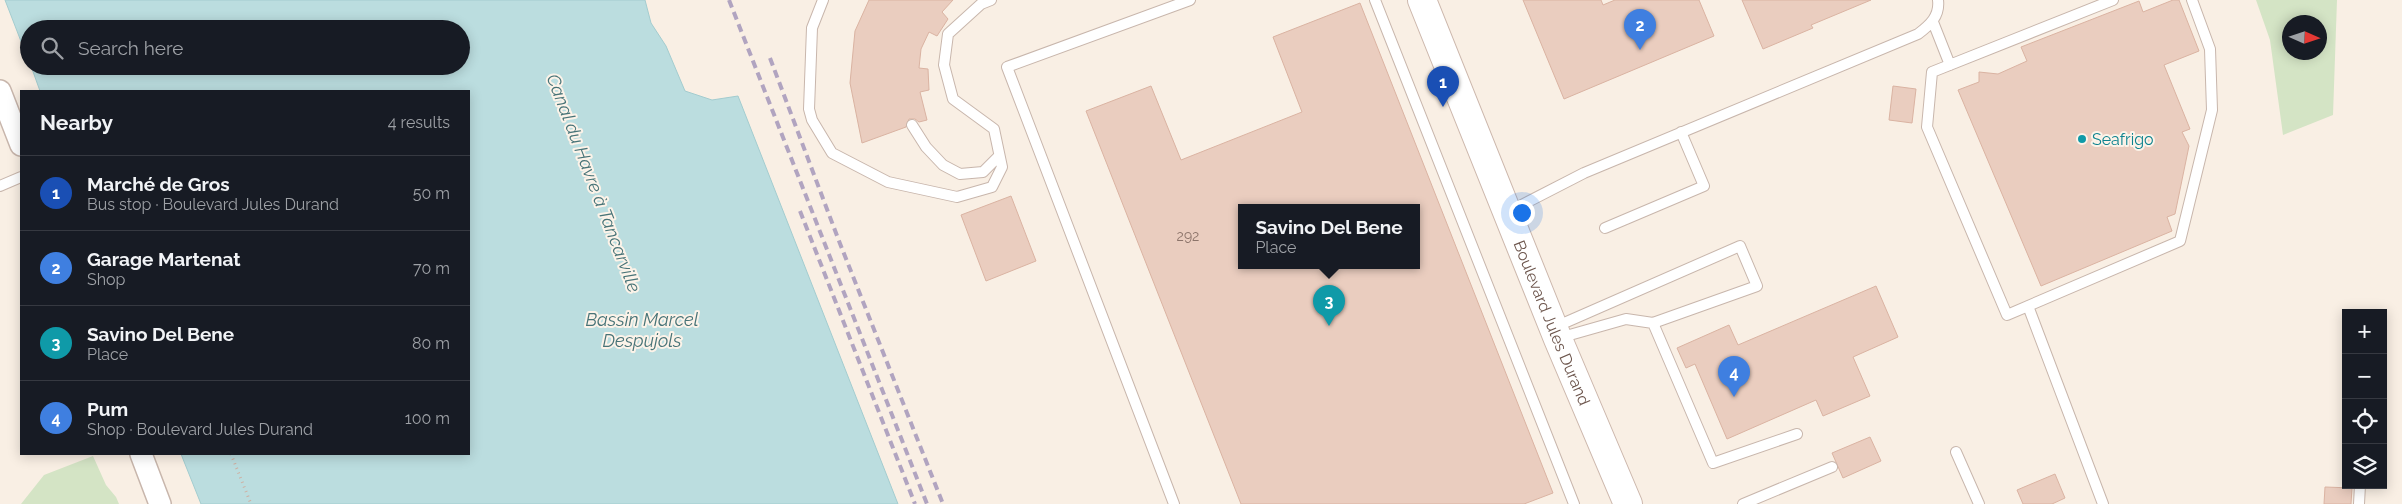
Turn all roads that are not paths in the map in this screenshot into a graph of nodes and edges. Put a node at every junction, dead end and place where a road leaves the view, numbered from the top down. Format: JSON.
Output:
{"nodes":[{"id":1,"x":823,"y":0,"type":"edge"},
{"id":2,"x":990,"y":0,"type":"edge"},
{"id":3,"x":1190,"y":0,"type":"edge"},
{"id":4,"x":1375,"y":0,"type":"edge"},
{"id":5,"x":1422,"y":0,"type":"edge"},
{"id":6,"x":1938,"y":0,"type":"edge"},
{"id":7,"x":2113,"y":0,"type":"edge"},
{"id":8,"x":2192,"y":0,"type":"edge"},
{"id":9,"x":1933,"y":22,"type":"junction"},
{"id":10,"x":1950,"y":65,"type":"junction"},
{"id":11,"x":0,"y":91,"type":"edge"},
{"id":12,"x":912,"y":125,"type":"dead end"},
{"id":13,"x":1681,"y":132,"type":"junction"},
{"id":14,"x":20,"y":142,"type":"edge"},
{"id":15,"x":999,"y":156,"type":"junction"},
{"id":16,"x":20,"y":177,"type":"edge"},
{"id":17,"x":0,"y":186,"type":"edge"},
{"id":18,"x":1507,"y":212,"type":"junction"},
{"id":19,"x":1605,"y":228,"type":"dead end"},
{"id":20,"x":2028,"y":306,"type":"junction"},
{"id":21,"x":1653,"y":323,"type":"junction"},
{"id":22,"x":1556,"y":333,"type":"junction"},
{"id":23,"x":1797,"y":434,"type":"dead end"},
{"id":24,"x":1956,"y":452,"type":"dead end"},
{"id":25,"x":141,"y":455,"type":"edge"},
{"id":26,"x":1832,"y":468,"type":"dead end"},
{"id":27,"x":2360,"y":489,"type":"edge"},
{"id":28,"x":160,"y":504,"type":"edge"},
{"id":29,"x":1174,"y":504,"type":"edge"},
{"id":30,"x":1574,"y":504,"type":"edge"},
{"id":31,"x":1628,"y":504,"type":"edge"},
{"id":32,"x":1743,"y":504,"type":"edge"},
{"id":33,"x":1979,"y":504,"type":"edge"},
{"id":34,"x":2103,"y":504,"type":"edge"},
{"id":35,"x":2359,"y":504,"type":"edge"}],
"edges":[{"from":1,"to":15,"type":"lane"},
{"from":2,"to":15,"type":"lane"},
{"from":3,"to":29,"type":"lane"},
{"from":4,"to":30,"type":"lane"},
{"from":5,"to":18,"type":"main road","name":"Boulevard Jules Durand"},
{"from":6,"to":9,"type":"lane"},
{"from":7,"to":10,"type":"lane"},
{"from":8,"to":20,"type":"lane"},
{"from":9,"to":10,"type":"lane"},
{"from":9,"to":13,"type":"lane"},
{"from":10,"to":20,"type":"lane"},
{"from":11,"to":14,"type":"street"},
{"from":12,"to":15,"type":"lane"},
{"from":13,"to":18,"type":"lane"},
{"from":13,"to":19,"type":"lane"},
{"from":16,"to":17,"type":"lane"},
{"from":18,"to":22,"type":"main road","name":"Boulevard Jules Durand"},
{"from":20,"to":34,"type":"lane"},
{"from":21,"to":22,"type":"lane"},
{"from":21,"to":22,"type":"lane"},
{"from":21,"to":23,"type":"lane"},
{"from":22,"to":31,"type":"main road","name":"Boulevard Jules Durand"},
{"from":24,"to":33,"type":"lane"},
{"from":25,"to":28,"type":"street"},
{"from":26,"to":32,"type":"lane"},
{"from":27,"to":35,"type":"lane"}]}
